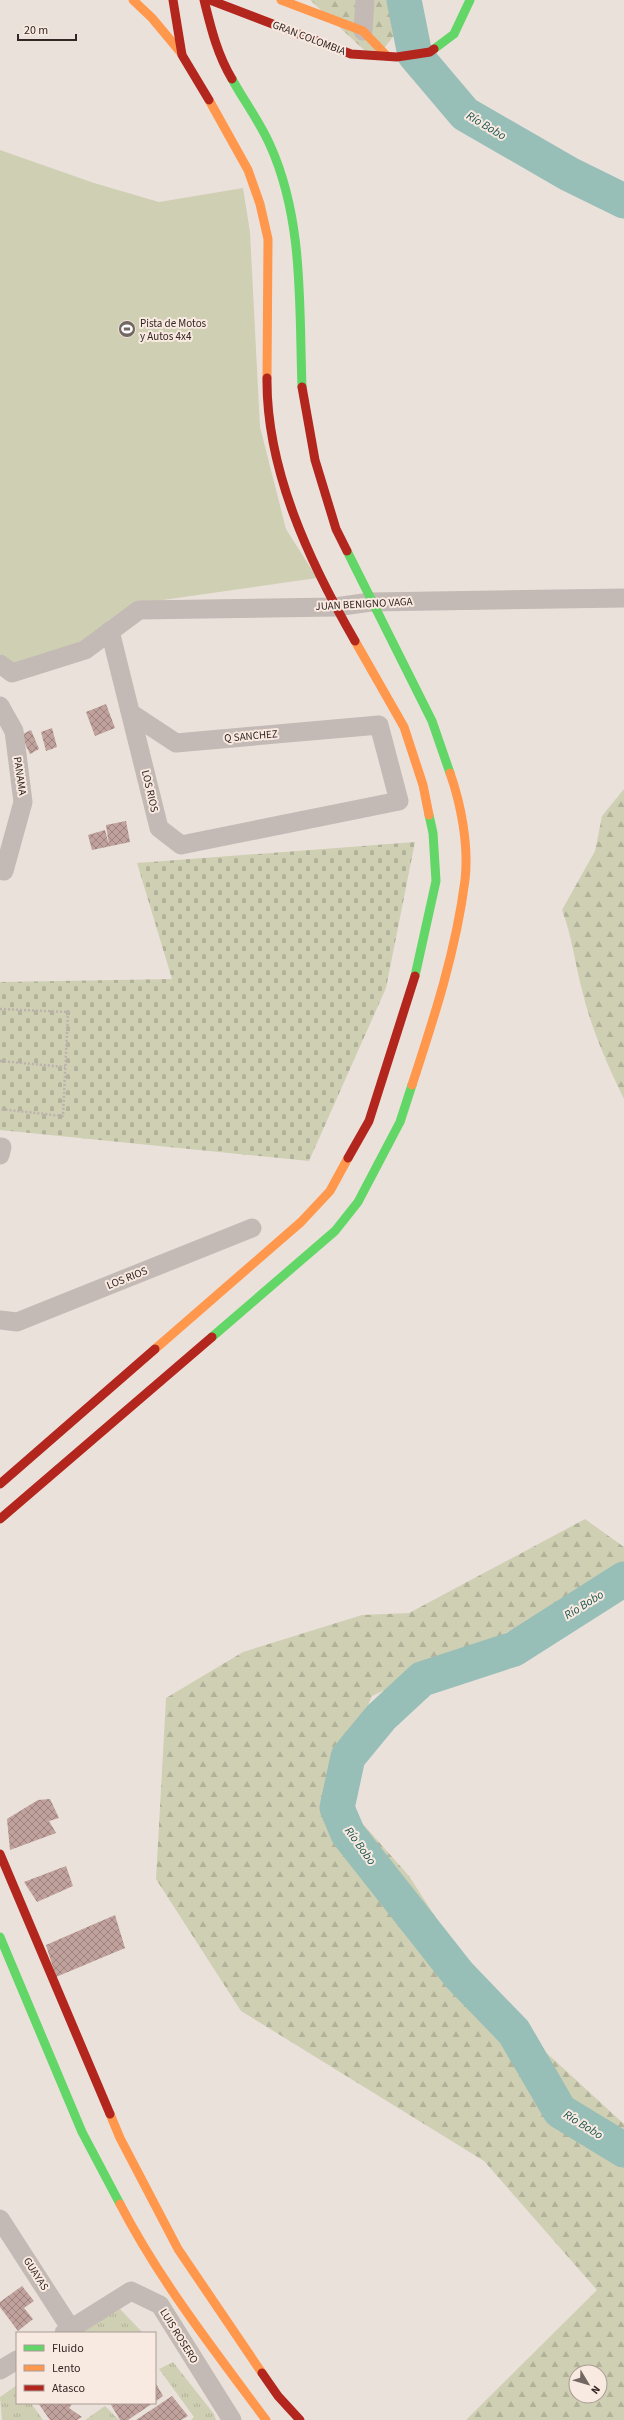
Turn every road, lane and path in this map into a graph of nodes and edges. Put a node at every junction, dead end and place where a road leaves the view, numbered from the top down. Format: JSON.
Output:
{"nodes":[{"id":1,"x":133,"y":0,"type":"edge"},
{"id":2,"x":172,"y":0,"type":"edge"},
{"id":3,"x":204,"y":0,"type":"edge"},
{"id":4,"x":210,"y":0,"type":"edge"},
{"id":5,"x":281,"y":0,"type":"edge"},
{"id":6,"x":365,"y":0,"type":"edge"},
{"id":7,"x":470,"y":0,"type":"edge"},
{"id":8,"x":363,"y":31,"type":"junction"},
{"id":9,"x":182,"y":55,"type":"junction"},
{"id":10,"x":386,"y":55,"type":"junction"},
{"id":11,"x":624,"y":598,"type":"edge"},
{"id":12,"x":371,"y":602,"type":"junction"},
{"id":13,"x":335,"y":607,"type":"junction"},
{"id":14,"x":110,"y":631,"type":"junction"},
{"id":15,"x":0,"y":664,"type":"edge"},
{"id":16,"x":0,"y":706,"type":"edge"},
{"id":17,"x":132,"y":714,"type":"junction"},
{"id":18,"x":399,"y":801,"type":"joint"},
{"id":19,"x":4,"y":870,"type":"dead end"},
{"id":20,"x":0,"y":1009,"type":"edge"},
{"id":21,"x":0,"y":1061,"type":"edge"},
{"id":22,"x":65,"y":1067,"type":"junction"},
{"id":23,"x":0,"y":1110,"type":"edge"},
{"id":24,"x":0,"y":1147,"type":"edge"},
{"id":25,"x":0,"y":1155,"type":"edge"},
{"id":26,"x":252,"y":1228,"type":"dead end"},
{"id":27,"x":0,"y":1320,"type":"edge"},
{"id":28,"x":0,"y":1484,"type":"edge"},
{"id":29,"x":0,"y":1519,"type":"edge"},
{"id":30,"x":0,"y":1854,"type":"edge"},
{"id":31,"x":0,"y":1937,"type":"edge"},
{"id":32,"x":0,"y":2219,"type":"edge"},
{"id":33,"x":67,"y":2331,"type":"edge"},
{"id":34,"x":16,"y":2361,"type":"edge"},
{"id":35,"x":0,"y":2370,"type":"edge"},
{"id":36,"x":232,"y":2420,"type":"edge"},
{"id":37,"x":266,"y":2420,"type":"edge"},
{"id":38,"x":300,"y":2420,"type":"edge"}],
"edges":[{"from":1,"to":9,"type":"main road"},
{"from":2,"to":9,"type":"main road"},
{"from":3,"to":12,"type":"main road"},
{"from":4,"to":10,"type":"main road","name":"GRAN COLOMBIA"},
{"from":5,"to":8,"type":"main road"},
{"from":6,"to":8,"type":"street"},
{"from":7,"to":10,"type":"main road","name":"GRAN COLOMBIA"},
{"from":8,"to":10,"type":"main road"},
{"from":9,"to":13,"type":"main road"},
{"from":11,"to":12,"type":"street","name":"JUAN BENIGNO VAGA"},
{"from":12,"to":13,"type":"street","name":"JUAN BENIGNO VAGA"},
{"from":12,"to":29,"type":"main road"},
{"from":13,"to":14,"type":"street","name":"JUAN BENIGNO VAGA"},
{"from":13,"to":28,"type":"main road"},
{"from":14,"to":15,"type":"street"},
{"from":14,"to":17,"type":"street","name":"LOS RIOS"},
{"from":16,"to":19,"type":"street","name":"PANAMA"},
{"from":17,"to":18,"type":"street","name":"Q SANCHEZ"},
{"from":17,"to":18,"type":"street","name":"LOS RIOS"},
{"from":20,"to":22,"type":"path"},
{"from":21,"to":22,"type":"path"},
{"from":22,"to":23,"type":"path"},
{"from":24,"to":25,"type":"street"},
{"from":26,"to":27,"type":"street","name":"LOS RIOS"},
{"from":30,"to":38,"type":"main road"},
{"from":31,"to":37,"type":"main road"},
{"from":32,"to":33,"type":"street","name":"GUAYAS"},
{"from":33,"to":36,"type":"street","name":"LUIS ROSERO"},
{"from":34,"to":35,"type":"street"}]}
